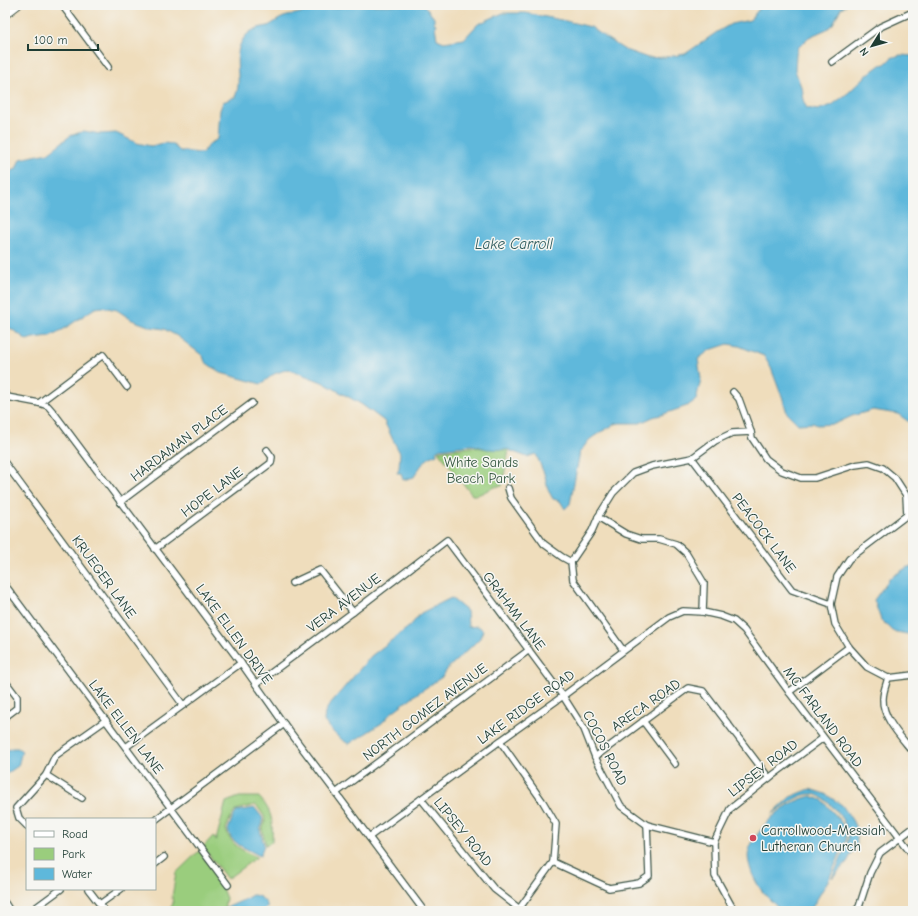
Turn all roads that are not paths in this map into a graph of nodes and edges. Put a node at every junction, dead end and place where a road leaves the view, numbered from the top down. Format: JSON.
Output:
{"nodes":[{"id":1,"x":18,"y":5,"type":"edge"},
{"id":2,"x":62,"y":5,"type":"edge"},
{"id":3,"x":913,"y":12,"type":"edge"},
{"id":4,"x":5,"y":15,"type":"edge"},
{"id":5,"x":832,"y":62,"type":"dead end"},
{"id":6,"x":108,"y":67,"type":"dead end"},
{"id":7,"x":127,"y":387,"type":"dead end"},
{"id":8,"x":733,"y":392,"type":"dead end"},
{"id":9,"x":6,"y":397,"type":"edge"},
{"id":10,"x":39,"y":403,"type":"junction"},
{"id":11,"x":252,"y":403,"type":"dead end"},
{"id":12,"x":751,"y":432,"type":"junction"},
{"id":13,"x":267,"y":450,"type":"dead end"},
{"id":14,"x":692,"y":458,"type":"junction"},
{"id":15,"x":5,"y":463,"type":"edge"},
{"id":16,"x":508,"y":488,"type":"dead end"},
{"id":17,"x":120,"y":502,"type":"junction"},
{"id":18,"x":598,"y":518,"type":"junction"},
{"id":19,"x":447,"y":540,"type":"joint"},
{"id":20,"x":155,"y":548,"type":"junction"},
{"id":21,"x":571,"y":562,"type":"junction"},
{"id":22,"x":292,"y":583,"type":"dead end"},
{"id":23,"x":5,"y":585,"type":"edge"},
{"id":24,"x":831,"y":604,"type":"junction"},
{"id":25,"x":353,"y":612,"type":"junction"},
{"id":26,"x":703,"y":612,"type":"junction"},
{"id":27,"x":849,"y":647,"type":"junction"},
{"id":28,"x":529,"y":650,"type":"junction"},
{"id":29,"x":623,"y":650,"type":"junction"},
{"id":30,"x":241,"y":663,"type":"junction"},
{"id":31,"x":913,"y":675,"type":"edge"},
{"id":32,"x":888,"y":678,"type":"junction"},
{"id":33,"x":5,"y":681,"type":"edge"},
{"id":34,"x":256,"y":684,"type":"junction"},
{"id":35,"x":789,"y":692,"type":"junction"},
{"id":36,"x":563,"y":696,"type":"junction"},
{"id":37,"x":183,"y":705,"type":"junction"},
{"id":38,"x":5,"y":717,"type":"edge"},
{"id":39,"x":106,"y":720,"type":"junction"},
{"id":40,"x":643,"y":721,"type":"junction"},
{"id":41,"x":284,"y":724,"type":"junction"},
{"id":42,"x":823,"y":738,"type":"junction"},
{"id":43,"x":500,"y":741,"type":"junction"},
{"id":44,"x":126,"y":747,"type":"junction"},
{"id":45,"x":913,"y":752,"type":"edge"},
{"id":46,"x":594,"y":757,"type":"junction"},
{"id":47,"x":675,"y":764,"type":"dead end"},
{"id":48,"x":46,"y":775,"type":"junction"},
{"id":49,"x":769,"y":778,"type":"junction"},
{"id":50,"x":336,"y":793,"type":"junction"},
{"id":51,"x":82,"y":798,"type":"dead end"},
{"id":52,"x":421,"y":799,"type":"junction"},
{"id":53,"x":171,"y":808,"type":"junction"},
{"id":54,"x":156,"y":819,"type":"edge"},
{"id":55,"x":26,"y":825,"type":"edge"},
{"id":56,"x":647,"y":825,"type":"junction"},
{"id":57,"x":913,"y":828,"type":"edge"},
{"id":58,"x":369,"y":837,"type":"junction"},
{"id":59,"x":899,"y":837,"type":"junction"},
{"id":60,"x":714,"y":842,"type":"junction"},
{"id":61,"x":913,"y":855,"type":"edge"},
{"id":62,"x":164,"y":857,"type":"dead end"},
{"id":63,"x":553,"y":862,"type":"junction"},
{"id":64,"x":156,"y":863,"type":"edge"},
{"id":65,"x":228,"y":885,"type":"dead end"},
{"id":66,"x":60,"y":890,"type":"edge"},
{"id":67,"x":89,"y":890,"type":"edge"},
{"id":68,"x":120,"y":890,"type":"edge"},
{"id":69,"x":5,"y":903,"type":"edge"},
{"id":70,"x":100,"y":904,"type":"junction"},
{"id":71,"x":519,"y":910,"type":"edge"},
{"id":72,"x":10,"y":911,"type":"edge"},
{"id":73,"x":31,"y":911,"type":"edge"},
{"id":74,"x":105,"y":911,"type":"edge"},
{"id":75,"x":424,"y":911,"type":"edge"},
{"id":76,"x":735,"y":911,"type":"edge"},
{"id":77,"x":856,"y":911,"type":"edge"}],
"edges":[{"from":1,"to":4,"type":"main road"},
{"from":2,"to":6,"type":"street"},
{"from":3,"to":5,"type":"street"},
{"from":7,"to":10,"type":"street"},
{"from":8,"to":12,"type":"street"},
{"from":9,"to":10,"type":"street","name":"LAKE ELLEN DRIVE"},
{"from":10,"to":17,"type":"street","name":"LAKE ELLEN DRIVE"},
{"from":11,"to":17,"type":"street","name":"HARDAMAN PLACE"},
{"from":12,"to":14,"type":"street"},
{"from":12,"to":24,"type":"street"},
{"from":13,"to":20,"type":"street","name":"HOPE LANE"},
{"from":14,"to":18,"type":"street"},
{"from":14,"to":24,"type":"street","name":"PEACOCK LANE"},
{"from":15,"to":37,"type":"street","name":"KRUEGER LANE"},
{"from":16,"to":21,"type":"street"},
{"from":17,"to":20,"type":"street","name":"LAKE ELLEN DRIVE"},
{"from":18,"to":21,"type":"street"},
{"from":18,"to":26,"type":"street"},
{"from":19,"to":25,"type":"street","name":"VERA AVENUE"},
{"from":19,"to":28,"type":"street","name":"GRAHAM LANE"},
{"from":20,"to":30,"type":"street","name":"LAKE ELLEN DRIVE"},
{"from":21,"to":29,"type":"street"},
{"from":22,"to":25,"type":"street"},
{"from":23,"to":39,"type":"street","name":"LAKE ELLEN LANE"},
{"from":24,"to":27,"type":"street"},
{"from":25,"to":34,"type":"street","name":"VERA AVENUE"},
{"from":26,"to":29,"type":"street","name":"LAKE RIDGE ROAD"},
{"from":26,"to":35,"type":"street","name":"MC FARLAND ROAD"},
{"from":27,"to":32,"type":"street"},
{"from":27,"to":35,"type":"street"},
{"from":28,"to":36,"type":"street","name":"GRAHAM LANE"},
{"from":28,"to":50,"type":"street","name":"NORTH GOMEZ AVENUE"},
{"from":29,"to":36,"type":"street","name":"LAKE RIDGE ROAD"},
{"from":30,"to":34,"type":"street","name":"LAKE ELLEN DRIVE"},
{"from":30,"to":37,"type":"street"},
{"from":31,"to":32,"type":"street"},
{"from":32,"to":45,"type":"street"},
{"from":33,"to":38,"type":"street"},
{"from":34,"to":41,"type":"street","name":"LAKE ELLEN DRIVE"},
{"from":35,"to":42,"type":"street","name":"MC FARLAND ROAD"},
{"from":36,"to":43,"type":"street","name":"LAKE RIDGE ROAD"},
{"from":36,"to":46,"type":"street","name":"COCOS ROAD"},
{"from":37,"to":44,"type":"street"},
{"from":39,"to":44,"type":"street","name":"LAKE ELLEN LANE"},
{"from":39,"to":48,"type":"street"},
{"from":40,"to":46,"type":"street","name":"ARECA ROAD"},
{"from":40,"to":47,"type":"street"},
{"from":40,"to":49,"type":"street","name":"ARECA ROAD"},
{"from":41,"to":50,"type":"street","name":"LAKE ELLEN DRIVE"},
{"from":41,"to":53,"type":"street"},
{"from":42,"to":49,"type":"street","name":"LIPSEY ROAD"},
{"from":42,"to":59,"type":"street","name":"MC FARLAND ROAD"},
{"from":43,"to":52,"type":"street","name":"LAKE RIDGE ROAD"},
{"from":43,"to":63,"type":"street"},
{"from":44,"to":53,"type":"street","name":"LAKE ELLEN LANE"},
{"from":46,"to":56,"type":"street","name":"COCOS ROAD"},
{"from":48,"to":51,"type":"street"},
{"from":48,"to":55,"type":"street"},
{"from":49,"to":60,"type":"street","name":"LIPSEY ROAD"},
{"from":50,"to":58,"type":"street","name":"LAKE ELLEN DRIVE"},
{"from":52,"to":58,"type":"street","name":"LAKE RIDGE ROAD"},
{"from":52,"to":71,"type":"street","name":"LIPSEY ROAD"},
{"from":53,"to":54,"type":"street"},
{"from":53,"to":65,"type":"street","name":"LAKE ELLEN LANE"},
{"from":56,"to":60,"type":"street","name":"COCOS ROAD"},
{"from":56,"to":63,"type":"street"},
{"from":57,"to":59,"type":"street"},
{"from":58,"to":75,"type":"street","name":"LAKE ELLEN DRIVE"},
{"from":59,"to":61,"type":"street","name":"MC FARLAND ROAD"},
{"from":59,"to":77,"type":"street"},
{"from":60,"to":76,"type":"street","name":"LIPSEY ROAD"},
{"from":62,"to":64,"type":"street"},
{"from":63,"to":71,"type":"street"},
{"from":66,"to":73,"type":"street"},
{"from":67,"to":70,"type":"street"},
{"from":68,"to":70,"type":"street"},
{"from":69,"to":72,"type":"street"},
{"from":70,"to":74,"type":"street"}]}
